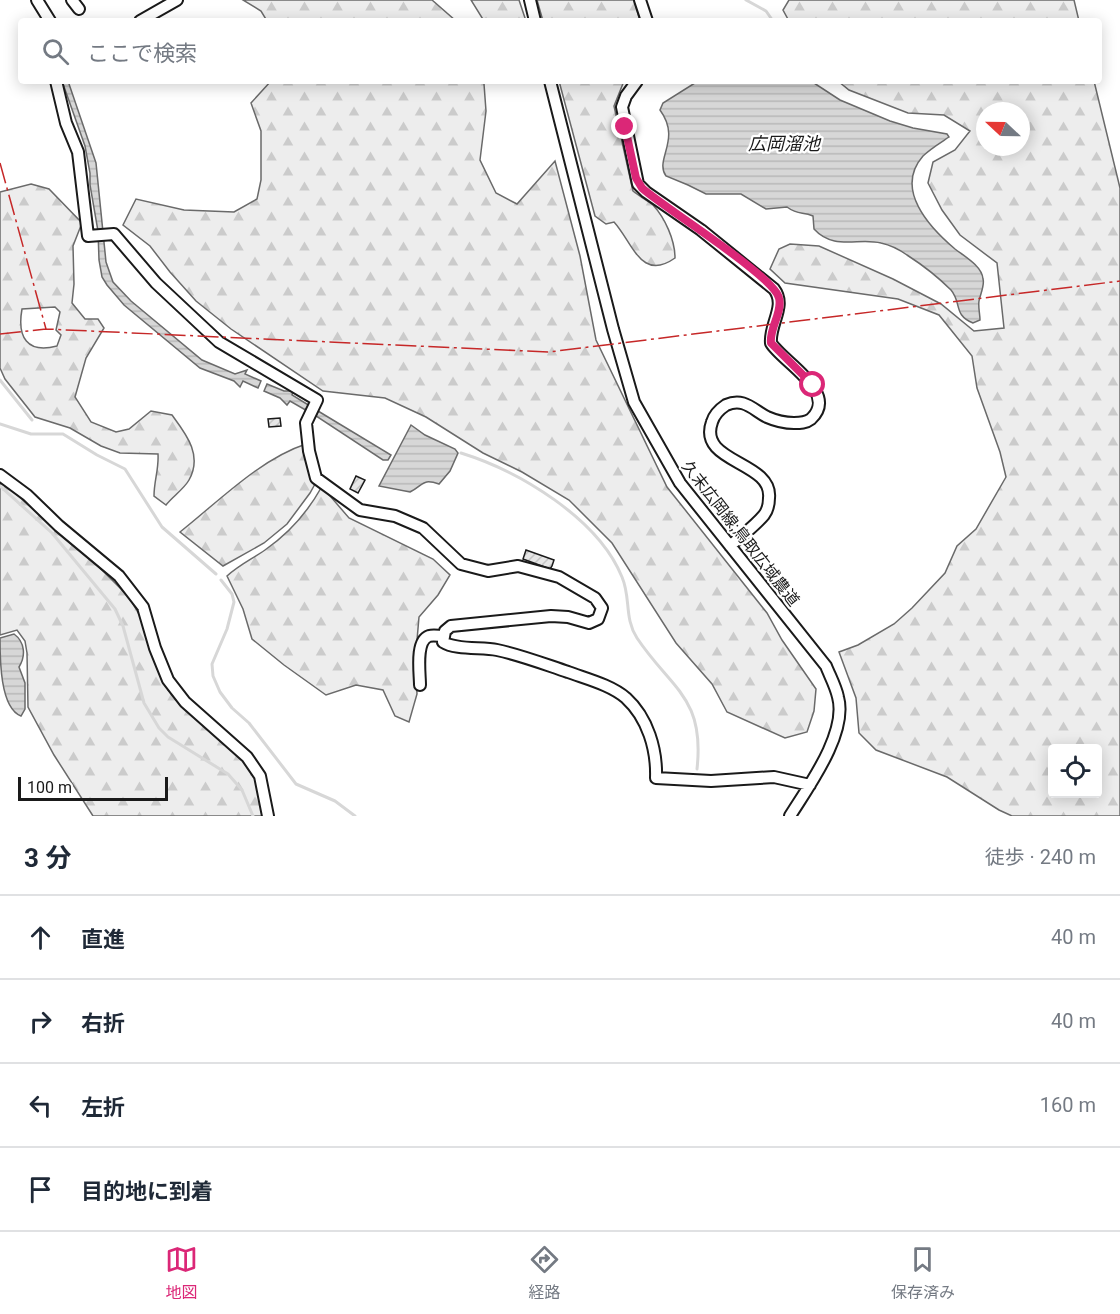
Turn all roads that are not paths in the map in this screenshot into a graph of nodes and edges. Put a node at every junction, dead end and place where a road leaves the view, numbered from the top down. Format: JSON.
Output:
{"nodes":[{"id":1,"x":177,"y":0,"type":"edge"},
{"id":2,"x":530,"y":0,"type":"edge"},
{"id":3,"x":640,"y":0,"type":"edge"},
{"id":4,"x":40,"y":1,"type":"edge"},
{"id":5,"x":48,"y":18,"type":"edge"},
{"id":6,"x":145,"y":18,"type":"edge"},
{"id":7,"x":534,"y":18,"type":"edge"},
{"id":8,"x":646,"y":18,"type":"edge"},
{"id":9,"x":57,"y":84,"type":"edge"},
{"id":10,"x":551,"y":84,"type":"edge"},
{"id":11,"x":635,"y":84,"type":"edge"},
{"id":12,"x":0,"y":475,"type":"edge"},
{"id":13,"x":730,"y":546,"type":"junction"},
{"id":14,"x":444,"y":636,"type":"junction"},
{"id":15,"x":420,"y":686,"type":"dead end"},
{"id":16,"x":810,"y":785,"type":"junction"},
{"id":17,"x":268,"y":816,"type":"edge"},
{"id":18,"x":790,"y":816,"type":"edge"}],
"edges":[{"from":1,"to":6,"type":"street"},
{"from":2,"to":7,"type":"street"},
{"from":3,"to":8,"type":"street"},
{"from":4,"to":5,"type":"street"},
{"from":9,"to":14,"type":"street"},
{"from":10,"to":13,"type":"street","name":"久末広岡線;鳥取広域農道"},
{"from":11,"to":13,"type":"street"},
{"from":12,"to":17,"type":"street"},
{"from":13,"to":16,"type":"street","name":"久末広岡線;鳥取広域農道"},
{"from":14,"to":15,"type":"street"},
{"from":14,"to":16,"type":"street"},
{"from":16,"to":18,"type":"street","name":"久末広岡線;鳥取広域農道"}]}
